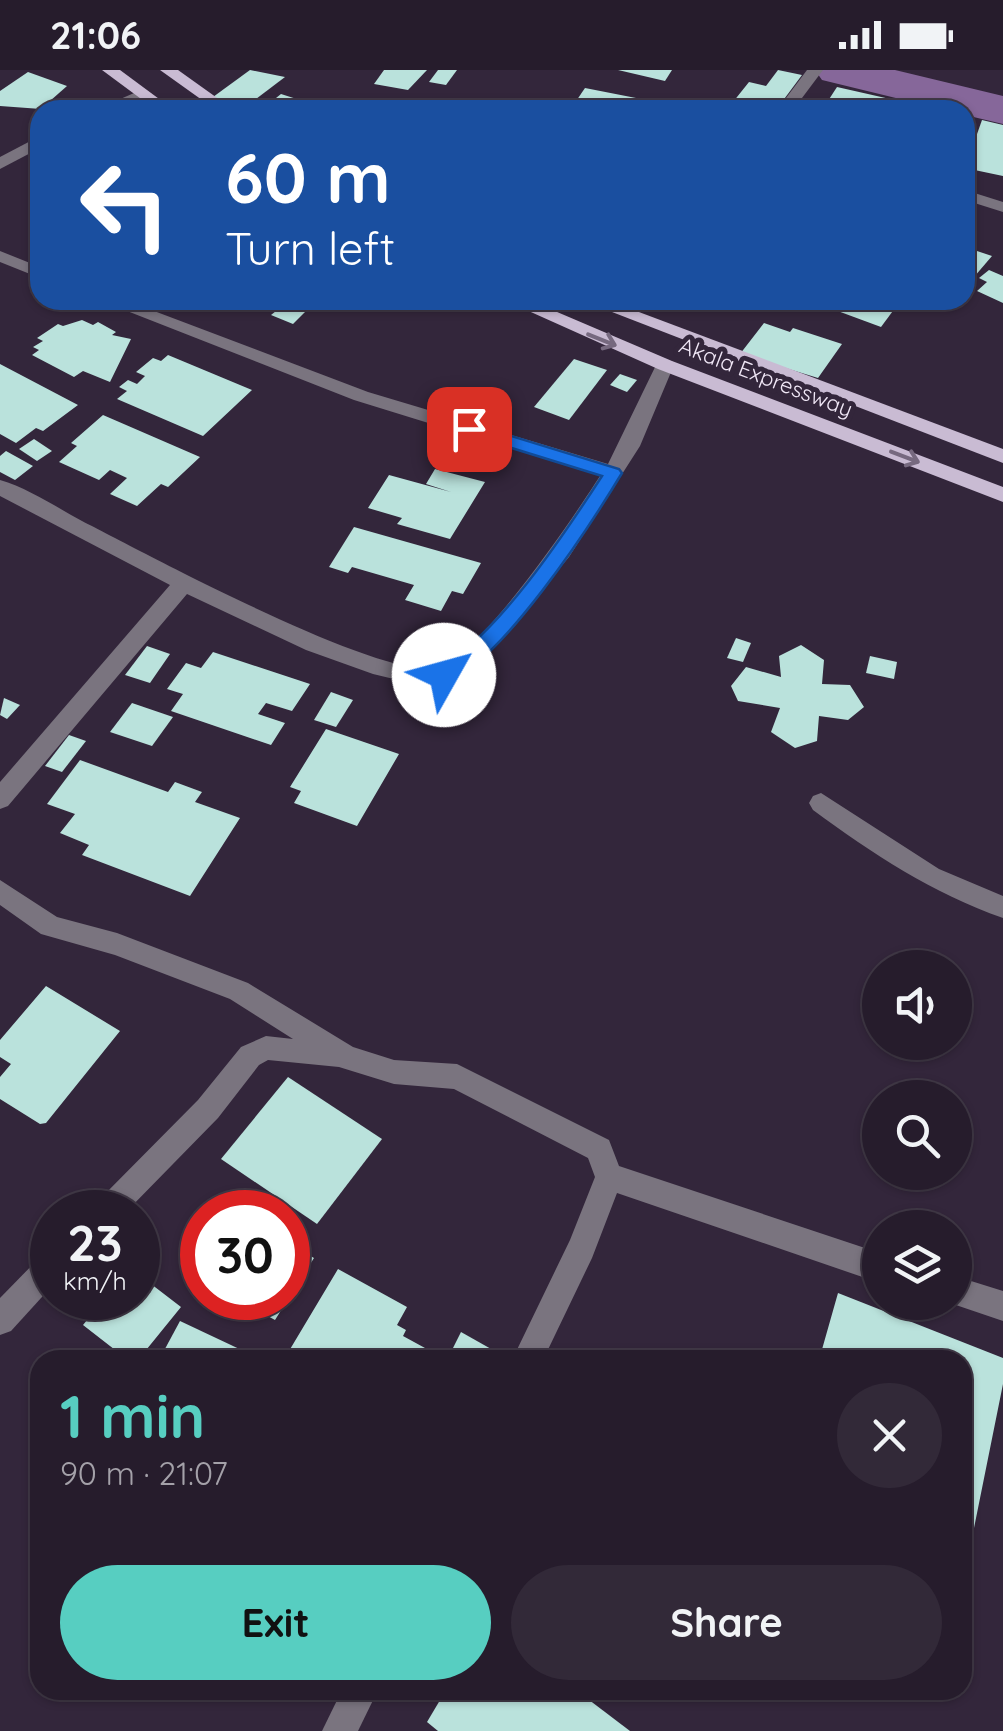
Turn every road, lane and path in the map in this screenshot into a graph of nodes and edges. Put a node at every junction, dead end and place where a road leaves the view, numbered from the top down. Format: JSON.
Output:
{"nodes":[{"id":1,"x":110,"y":70,"type":"edge"},
{"id":2,"x":168,"y":70,"type":"edge"},
{"id":3,"x":815,"y":70,"type":"edge"},
{"id":4,"x":142,"y":95,"type":"junction"},
{"id":5,"x":129,"y":100,"type":"edge"},
{"id":6,"x":150,"y":100,"type":"edge"},
{"id":7,"x":212,"y":100,"type":"edge"},
{"id":8,"x":792,"y":100,"type":"edge"},
{"id":9,"x":30,"y":147,"type":"edge"},
{"id":10,"x":0,"y":164,"type":"edge"},
{"id":11,"x":975,"y":198,"type":"edge"},
{"id":12,"x":1003,"y":206,"type":"edge"},
{"id":13,"x":0,"y":256,"type":"edge"},
{"id":14,"x":30,"y":268,"type":"edge"},
{"id":15,"x":134,"y":310,"type":"edge"},
{"id":16,"x":534,"y":310,"type":"edge"},
{"id":17,"x":581,"y":310,"type":"edge"},
{"id":18,"x":616,"y":310,"type":"edge"},
{"id":19,"x":567,"y":326,"type":"junction"},
{"id":20,"x":666,"y":365,"type":"junction"},
{"id":21,"x":1003,"y":456,"type":"edge"},
{"id":22,"x":613,"y":473,"type":"junction"},
{"id":23,"x":0,"y":487,"type":"edge"},
{"id":24,"x":1003,"y":495,"type":"edge"},
{"id":25,"x":184,"y":583,"type":"junction"},
{"id":26,"x":0,"y":798,"type":"edge"},
{"id":27,"x":820,"y":803,"type":"dead end"},
{"id":28,"x":0,"y":891,"type":"edge"},
{"id":29,"x":1003,"y":907,"type":"edge"},
{"id":30,"x":346,"y":1057,"type":"junction"},
{"id":31,"x":608,"y":1177,"type":"junction"},
{"id":32,"x":129,"y":1190,"type":"edge"},
{"id":33,"x":862,"y":1263,"type":"edge"},
{"id":34,"x":30,"y":1288,"type":"edge"},
{"id":35,"x":972,"y":1297,"type":"edge"},
{"id":36,"x":1003,"y":1306,"type":"edge"},
{"id":37,"x":0,"y":1320,"type":"edge"},
{"id":38,"x":532,"y":1350,"type":"edge"},
{"id":39,"x":356,"y":1700,"type":"edge"},
{"id":40,"x":340,"y":1731,"type":"edge"}],
"edges":[{"from":1,"to":4,"type":"main road"},
{"from":2,"to":7,"type":"main road"},
{"from":3,"to":8,"type":"street"},
{"from":4,"to":5,"type":"street"},
{"from":4,"to":6,"type":"main road"},
{"from":9,"to":10,"type":"street"},
{"from":11,"to":12,"type":"street"},
{"from":13,"to":14,"type":"street"},
{"from":15,"to":22,"type":"street"},
{"from":16,"to":19,"type":"main road","name":"Akala Expressway"},
{"from":17,"to":19,"type":"main road"},
{"from":18,"to":21,"type":"main road","name":"Akala Expressway"},
{"from":19,"to":20,"type":"main road","name":"Akala Expressway","one_way":true},
{"from":20,"to":22,"type":"street"},
{"from":20,"to":24,"type":"main road","name":"Akala Expressway","one_way":true},
{"from":22,"to":25,"type":"street"},
{"from":23,"to":25,"type":"street"},
{"from":25,"to":26,"type":"street"},
{"from":27,"to":29,"type":"street"},
{"from":28,"to":30,"type":"street"},
{"from":30,"to":31,"type":"street"},
{"from":30,"to":32,"type":"street"},
{"from":31,"to":33,"type":"street"},
{"from":31,"to":38,"type":"street"},
{"from":34,"to":37,"type":"street"},
{"from":35,"to":36,"type":"street"},
{"from":39,"to":40,"type":"street"}]}
